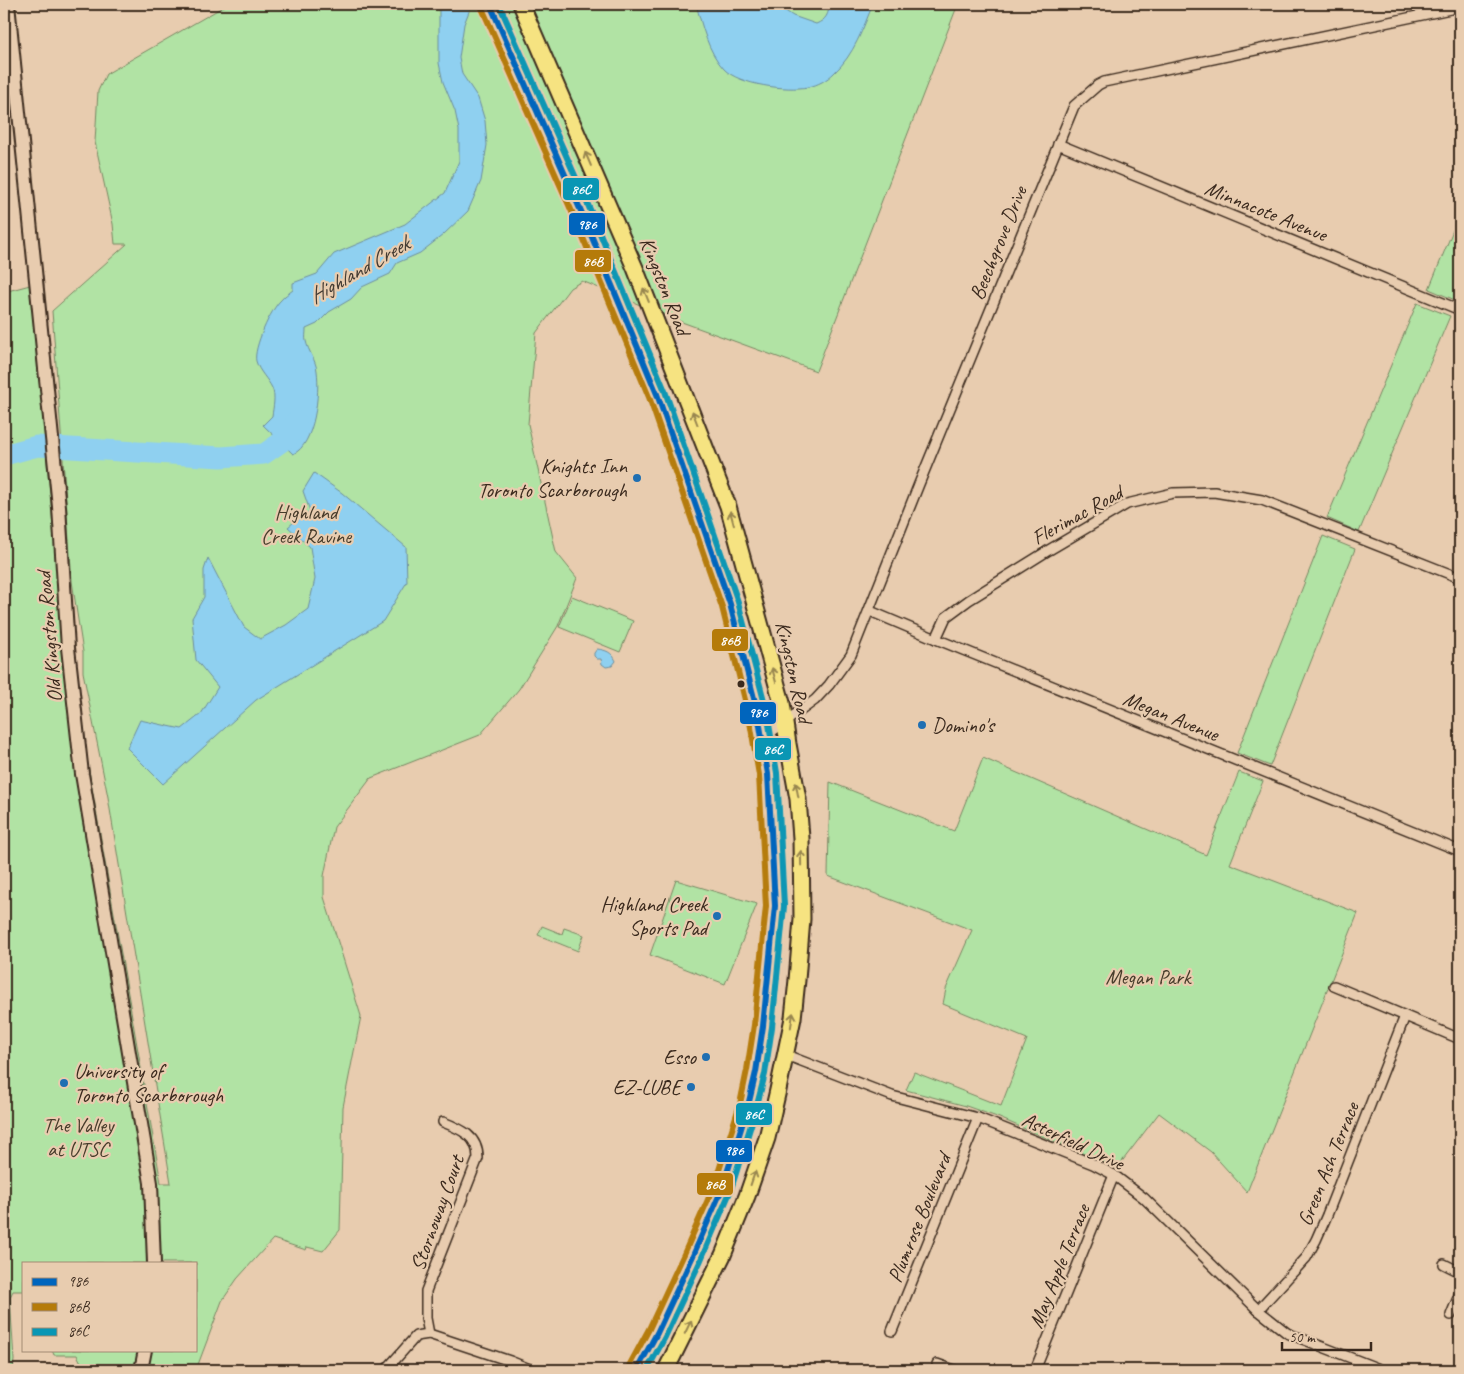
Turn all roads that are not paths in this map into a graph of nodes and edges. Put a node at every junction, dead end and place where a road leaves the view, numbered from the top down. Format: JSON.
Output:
{"nodes":[{"id":1,"x":8,"y":4,"type":"edge"},
{"id":2,"x":490,"y":4,"type":"edge"},
{"id":3,"x":521,"y":4,"type":"edge"},
{"id":4,"x":1460,"y":7,"type":"edge"},
{"id":5,"x":4,"y":43,"type":"edge"},
{"id":6,"x":13,"y":60,"type":"junction"},
{"id":7,"x":1058,"y":144,"type":"junction"},
{"id":8,"x":1460,"y":310,"type":"edge"},
{"id":9,"x":1460,"y":578,"type":"edge"},
{"id":10,"x":870,"y":611,"type":"junction"},
{"id":11,"x":936,"y":640,"type":"junction"},
{"id":12,"x":786,"y":722,"type":"junction"},
{"id":13,"x":764,"y":738,"type":"junction"},
{"id":14,"x":1460,"y":851,"type":"edge"},
{"id":15,"x":1334,"y":986,"type":"dead end"},
{"id":16,"x":1405,"y":1016,"type":"junction"},
{"id":17,"x":1460,"y":1038,"type":"edge"},
{"id":18,"x":786,"y":1055,"type":"junction"},
{"id":19,"x":978,"y":1118,"type":"junction"},
{"id":20,"x":443,"y":1122,"type":"dead end"},
{"id":21,"x":1114,"y":1175,"type":"junction"},
{"id":22,"x":154,"y":1262,"type":"edge"},
{"id":23,"x":1444,"y":1264,"type":"dead end"},
{"id":24,"x":1460,"y":1272,"type":"edge"},
{"id":25,"x":1460,"y":1293,"type":"edge"},
{"id":26,"x":1258,"y":1310,"type":"junction"},
{"id":27,"x":1451,"y":1315,"type":"dead end"},
{"id":28,"x":892,"y":1331,"type":"dead end"},
{"id":29,"x":429,"y":1334,"type":"junction"},
{"id":30,"x":145,"y":1352,"type":"edge"},
{"id":31,"x":938,"y":1364,"type":"dead end"},
{"id":32,"x":141,"y":1370,"type":"edge"},
{"id":33,"x":386,"y":1370,"type":"edge"},
{"id":34,"x":532,"y":1370,"type":"edge"},
{"id":35,"x":637,"y":1370,"type":"edge"},
{"id":36,"x":666,"y":1370,"type":"edge"},
{"id":37,"x":954,"y":1370,"type":"edge"},
{"id":38,"x":1035,"y":1370,"type":"edge"},
{"id":39,"x":1382,"y":1370,"type":"edge"}],
"edges":[{"from":1,"to":6,"type":"street","name":"Old Kingston Road"},
{"from":2,"to":13,"type":"main road","name":"Kingston Road"},
{"from":12,"to":3,"type":"main road","name":"Kingston Road","one_way":true},
{"from":4,"to":7,"type":"street","name":"Beechgrove Drive"},
{"from":5,"to":6,"type":"street"},
{"from":6,"to":22,"type":"street","name":"Old Kingston Road"},
{"from":7,"to":8,"type":"street","name":"Minnacote Avenue"},
{"from":7,"to":10,"type":"street","name":"Beechgrove Drive"},
{"from":9,"to":11,"type":"street","name":"Flerimac Road"},
{"from":10,"to":11,"type":"street","name":"Megan Avenue"},
{"from":10,"to":12,"type":"street","name":"Beechgrove Drive"},
{"from":11,"to":14,"type":"street","name":"Megan Avenue"},
{"from":12,"to":13,"type":"street","name":"Beechgrove Drive"},
{"from":18,"to":12,"type":"main road","name":"Kingston Road","one_way":true},
{"from":13,"to":35,"type":"main road","name":"Kingston Road"},
{"from":15,"to":16,"type":"street"},
{"from":16,"to":17,"type":"street"},
{"from":16,"to":26,"type":"street","name":"Green Ash Terrace"},
{"from":18,"to":19,"type":"street","name":"Asterfield Drive"},
{"from":36,"to":18,"type":"main road","name":"Kingston Road","one_way":true},
{"from":19,"to":21,"type":"street","name":"Asterfield Drive"},
{"from":19,"to":28,"type":"street","name":"Plumrose Boulevard"},
{"from":20,"to":29,"type":"street","name":"Stornoway Court"},
{"from":21,"to":26,"type":"street","name":"Asterfield Drive"},
{"from":21,"to":38,"type":"street","name":"May Apple Terrace"},
{"from":23,"to":24,"type":"street"},
{"from":25,"to":27,"type":"street"},
{"from":26,"to":39,"type":"street","name":"Asterfield Drive"},
{"from":29,"to":33,"type":"street"},
{"from":29,"to":34,"type":"street"},
{"from":30,"to":32,"type":"street"},
{"from":31,"to":37,"type":"street"}]}
